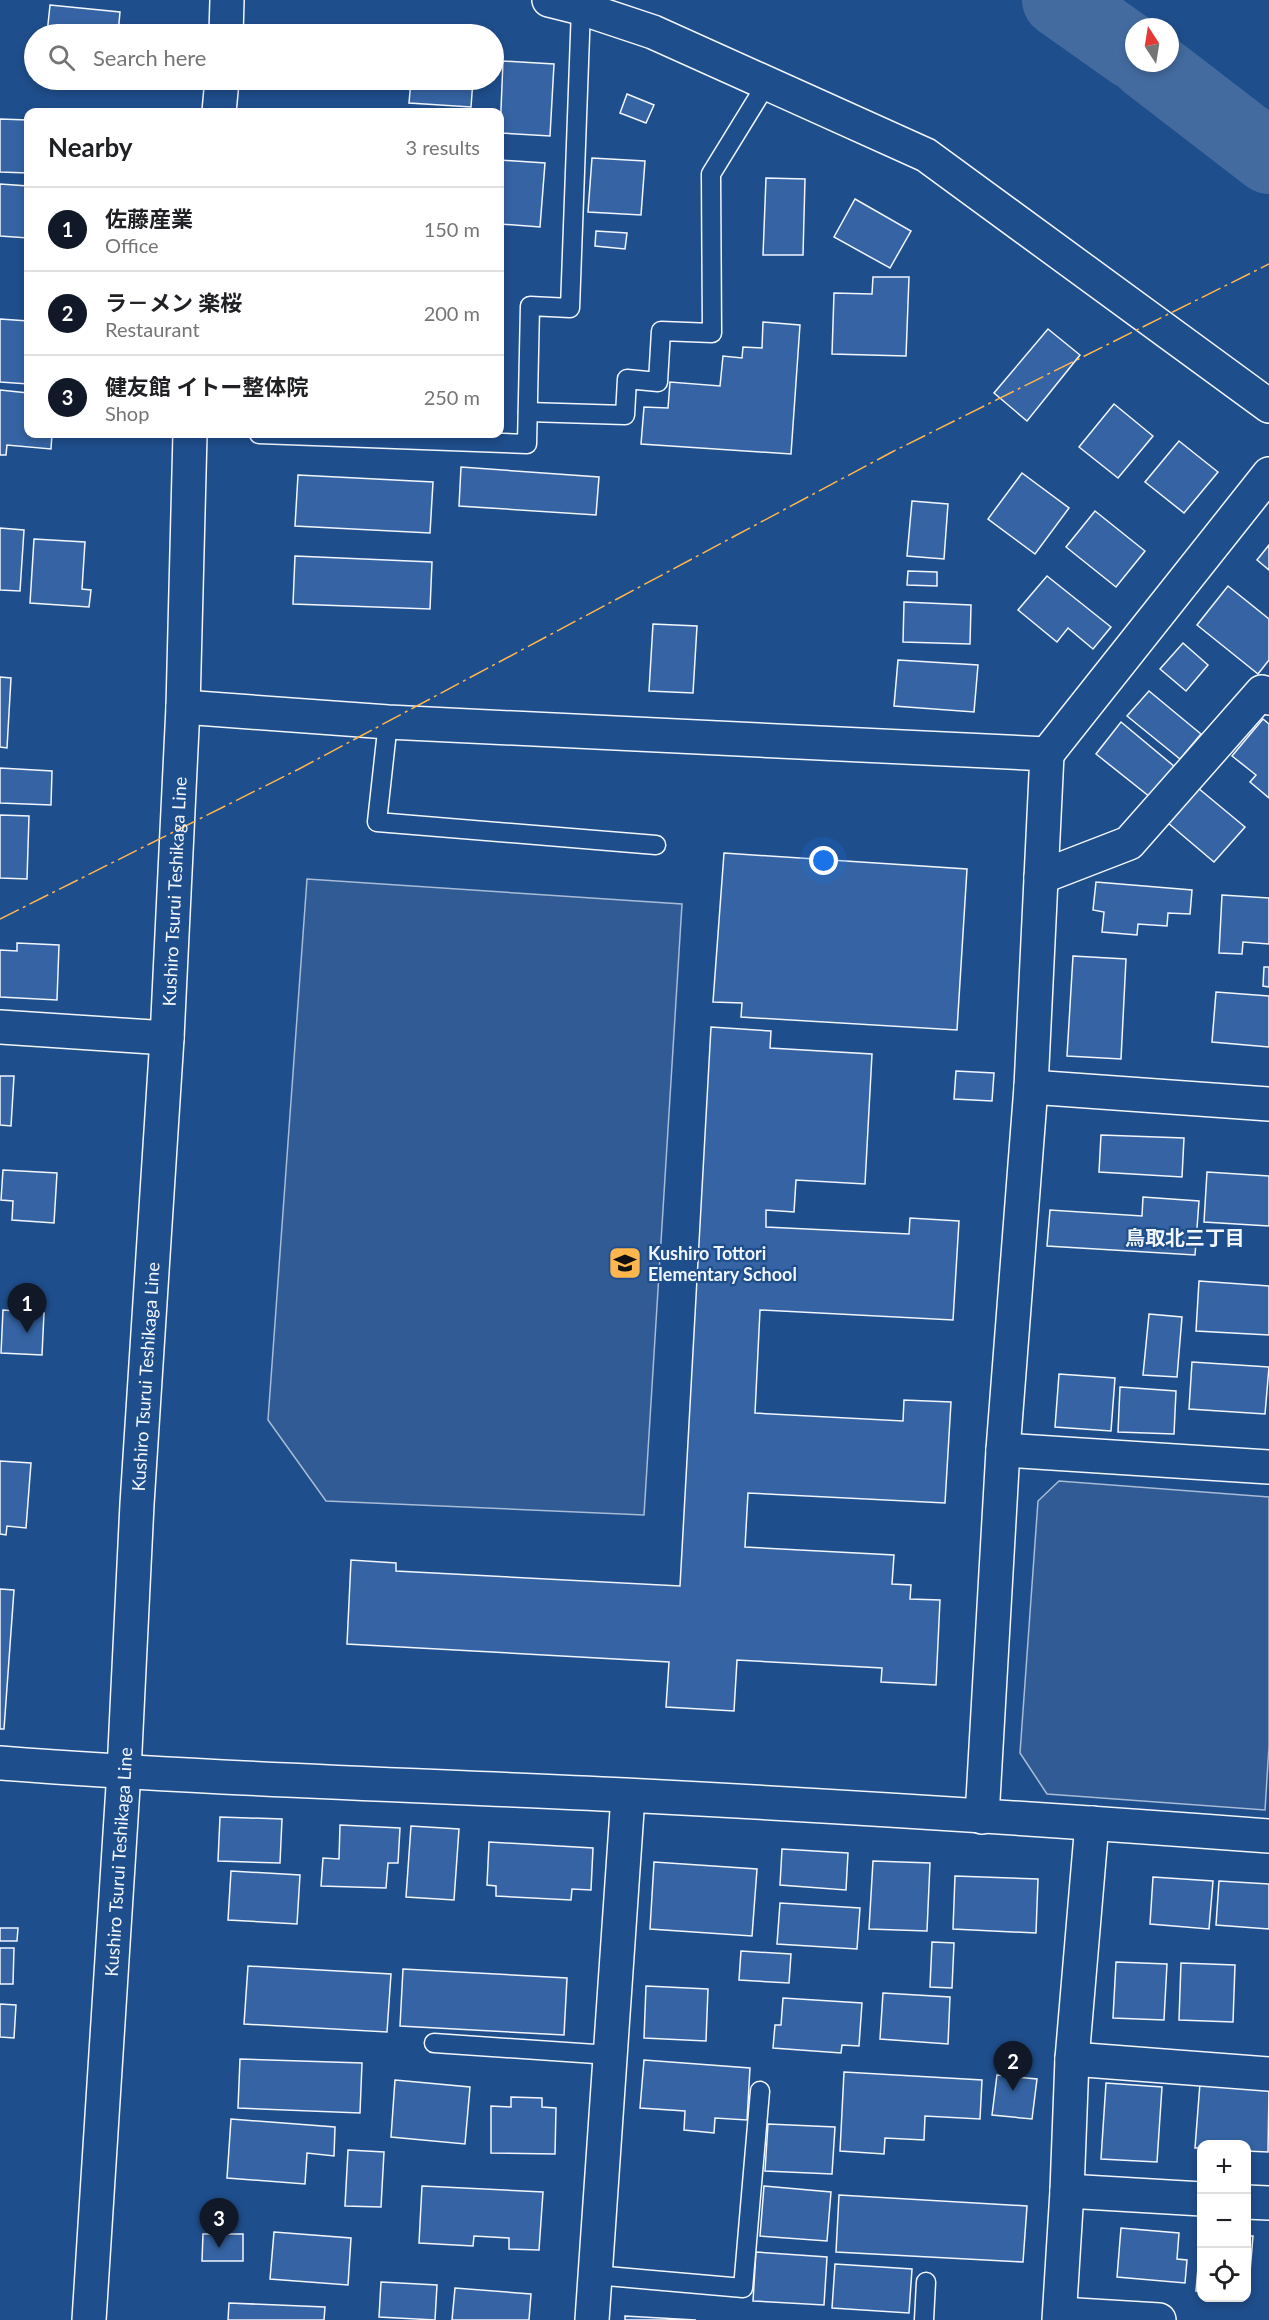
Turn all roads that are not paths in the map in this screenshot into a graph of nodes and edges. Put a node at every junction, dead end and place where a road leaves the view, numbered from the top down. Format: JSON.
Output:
{"nodes":[{"id":1,"x":227,"y":0,"type":"edge"},
{"id":2,"x":549,"y":0,"type":"edge"},
{"id":3,"x":581,"y":8,"type":"junction"},
{"id":4,"x":226,"y":24,"type":"edge"},
{"id":5,"x":767,"y":83,"type":"junction"},
{"id":6,"x":221,"y":90,"type":"edge"},
{"id":7,"x":219,"y":108,"type":"edge"},
{"id":8,"x":1269,"y":406,"type":"edge"},
{"id":9,"x":528,"y":412,"type":"junction"},
{"id":10,"x":190,"y":438,"type":"edge"},
{"id":11,"x":367,"y":438,"type":"edge"},
{"id":12,"x":1269,"y":474,"type":"edge"},
{"id":13,"x":1269,"y":698,"type":"edge"},
{"id":14,"x":183,"y":707,"type":"junction"},
{"id":15,"x":388,"y":722,"type":"junction"},
{"id":16,"x":1047,"y":754,"type":"junction"},
{"id":17,"x":656,"y":845,"type":"dead end"},
{"id":18,"x":1041,"y":877,"type":"junction"},
{"id":19,"x":0,"y":1027,"type":"edge"},
{"id":20,"x":167,"y":1038,"type":"junction"},
{"id":21,"x":1031,"y":1087,"type":"junction"},
{"id":22,"x":1269,"y":1104,"type":"edge"},
{"id":23,"x":1003,"y":1450,"type":"junction"},
{"id":24,"x":1269,"y":1467,"type":"edge"},
{"id":25,"x":0,"y":1763,"type":"edge"},
{"id":26,"x":124,"y":1772,"type":"junction"},
{"id":27,"x":628,"y":1796,"type":"junction"},
{"id":28,"x":982,"y":1817,"type":"junction"},
{"id":29,"x":1092,"y":1823,"type":"junction"},
{"id":30,"x":1269,"y":1836,"type":"edge"},
{"id":31,"x":434,"y":2043,"type":"dead end"},
{"id":32,"x":610,"y":2055,"type":"junction"},
{"id":33,"x":1072,"y":2059,"type":"junction"},
{"id":34,"x":1269,"y":2074,"type":"edge"},
{"id":35,"x":760,"y":2091,"type":"dead end"},
{"id":36,"x":1067,"y":2191,"type":"junction"},
{"id":37,"x":1197,"y":2199,"type":"edge"},
{"id":38,"x":1251,"y":2202,"type":"edge"},
{"id":39,"x":1269,"y":2203,"type":"edge"},
{"id":40,"x":595,"y":2275,"type":"junction"},
{"id":41,"x":926,"y":2282,"type":"dead end"},
{"id":42,"x":1060,"y":2317,"type":"edge"},
{"id":43,"x":89,"y":2320,"type":"edge"},
{"id":44,"x":592,"y":2320,"type":"edge"},
{"id":45,"x":924,"y":2320,"type":"edge"},
{"id":46,"x":1159,"y":2320,"type":"edge"}],
"edges":[{"from":1,"to":4,"type":"street"},
{"from":2,"to":3,"type":"street"},
{"from":3,"to":5,"type":"street"},
{"from":3,"to":9,"type":"lane"},
{"from":5,"to":8,"type":"street"},
{"from":5,"to":9,"type":"lane"},
{"from":6,"to":7,"type":"street"},
{"from":9,"to":11,"type":"lane"},
{"from":10,"to":14,"type":"street","name":"Kushiro Tsurui Teshikaga Line"},
{"from":12,"to":16,"type":"street"},
{"from":13,"to":18,"type":"street"},
{"from":14,"to":15,"type":"street"},
{"from":14,"to":20,"type":"street","name":"Kushiro Tsurui Teshikaga Line"},
{"from":15,"to":16,"type":"street"},
{"from":15,"to":17,"type":"lane"},
{"from":16,"to":18,"type":"street"},
{"from":18,"to":21,"type":"street"},
{"from":19,"to":20,"type":"street"},
{"from":20,"to":26,"type":"street","name":"Kushiro Tsurui Teshikaga Line"},
{"from":21,"to":22,"type":"street"},
{"from":21,"to":23,"type":"street"},
{"from":23,"to":24,"type":"street"},
{"from":23,"to":28,"type":"street"},
{"from":25,"to":26,"type":"street"},
{"from":26,"to":27,"type":"street"},
{"from":26,"to":43,"type":"street","name":"Kushiro Tsurui Teshikaga Line"},
{"from":27,"to":28,"type":"street"},
{"from":27,"to":32,"type":"street"},
{"from":28,"to":29,"type":"street"},
{"from":29,"to":30,"type":"street"},
{"from":29,"to":33,"type":"street"},
{"from":31,"to":32,"type":"lane"},
{"from":32,"to":40,"type":"street"},
{"from":33,"to":34,"type":"street"},
{"from":33,"to":36,"type":"street"},
{"from":35,"to":40,"type":"lane"},
{"from":36,"to":37,"type":"street"},
{"from":36,"to":42,"type":"street"},
{"from":38,"to":39,"type":"street"},
{"from":40,"to":44,"type":"street"},
{"from":41,"to":45,"type":"lane"},
{"from":42,"to":46,"type":"street"}]}
